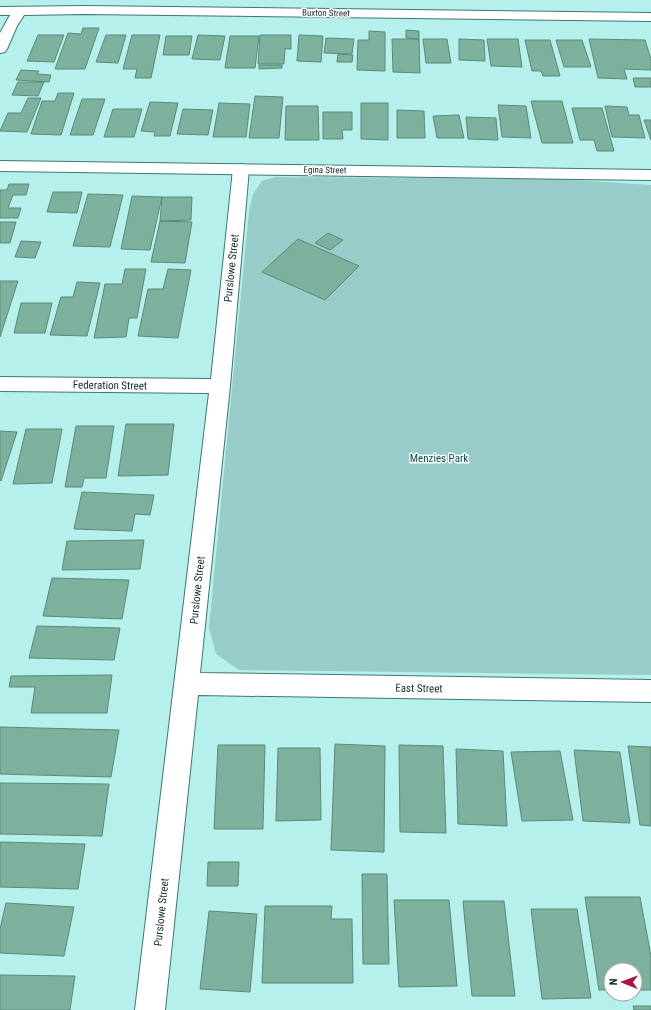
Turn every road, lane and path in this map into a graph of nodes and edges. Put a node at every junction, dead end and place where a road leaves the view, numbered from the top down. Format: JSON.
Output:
{"nodes":[{"id":1,"x":20,"y":10,"type":"junction"},
{"id":2,"x":0,"y":11,"type":"edge"},
{"id":3,"x":651,"y":17,"type":"edge"},
{"id":4,"x":0,"y":49,"type":"edge"},
{"id":5,"x":0,"y":166,"type":"edge"},
{"id":6,"x":241,"y":169,"type":"junction"},
{"id":7,"x":651,"y":175,"type":"edge"},
{"id":8,"x":0,"y":384,"type":"edge"},
{"id":9,"x":220,"y":386,"type":"junction"},
{"id":10,"x":187,"y":684,"type":"junction"},
{"id":11,"x":651,"y":691,"type":"edge"},
{"id":12,"x":150,"y":1010,"type":"edge"}],
"edges":[{"from":1,"to":2,"type":"street","name":"Buxton Street"},
{"from":1,"to":3,"type":"street","name":"Buxton Street"},
{"from":1,"to":4,"type":"street"},
{"from":5,"to":6,"type":"street","name":"Egina Street"},
{"from":6,"to":7,"type":"street","name":"Egina Street"},
{"from":6,"to":9,"type":"street","name":"Purslowe Street"},
{"from":8,"to":9,"type":"street","name":"Federation Street"},
{"from":9,"to":10,"type":"street","name":"Purslowe Street"},
{"from":10,"to":11,"type":"street","name":"East Street"},
{"from":10,"to":12,"type":"street","name":"Purslowe Street"}]}
